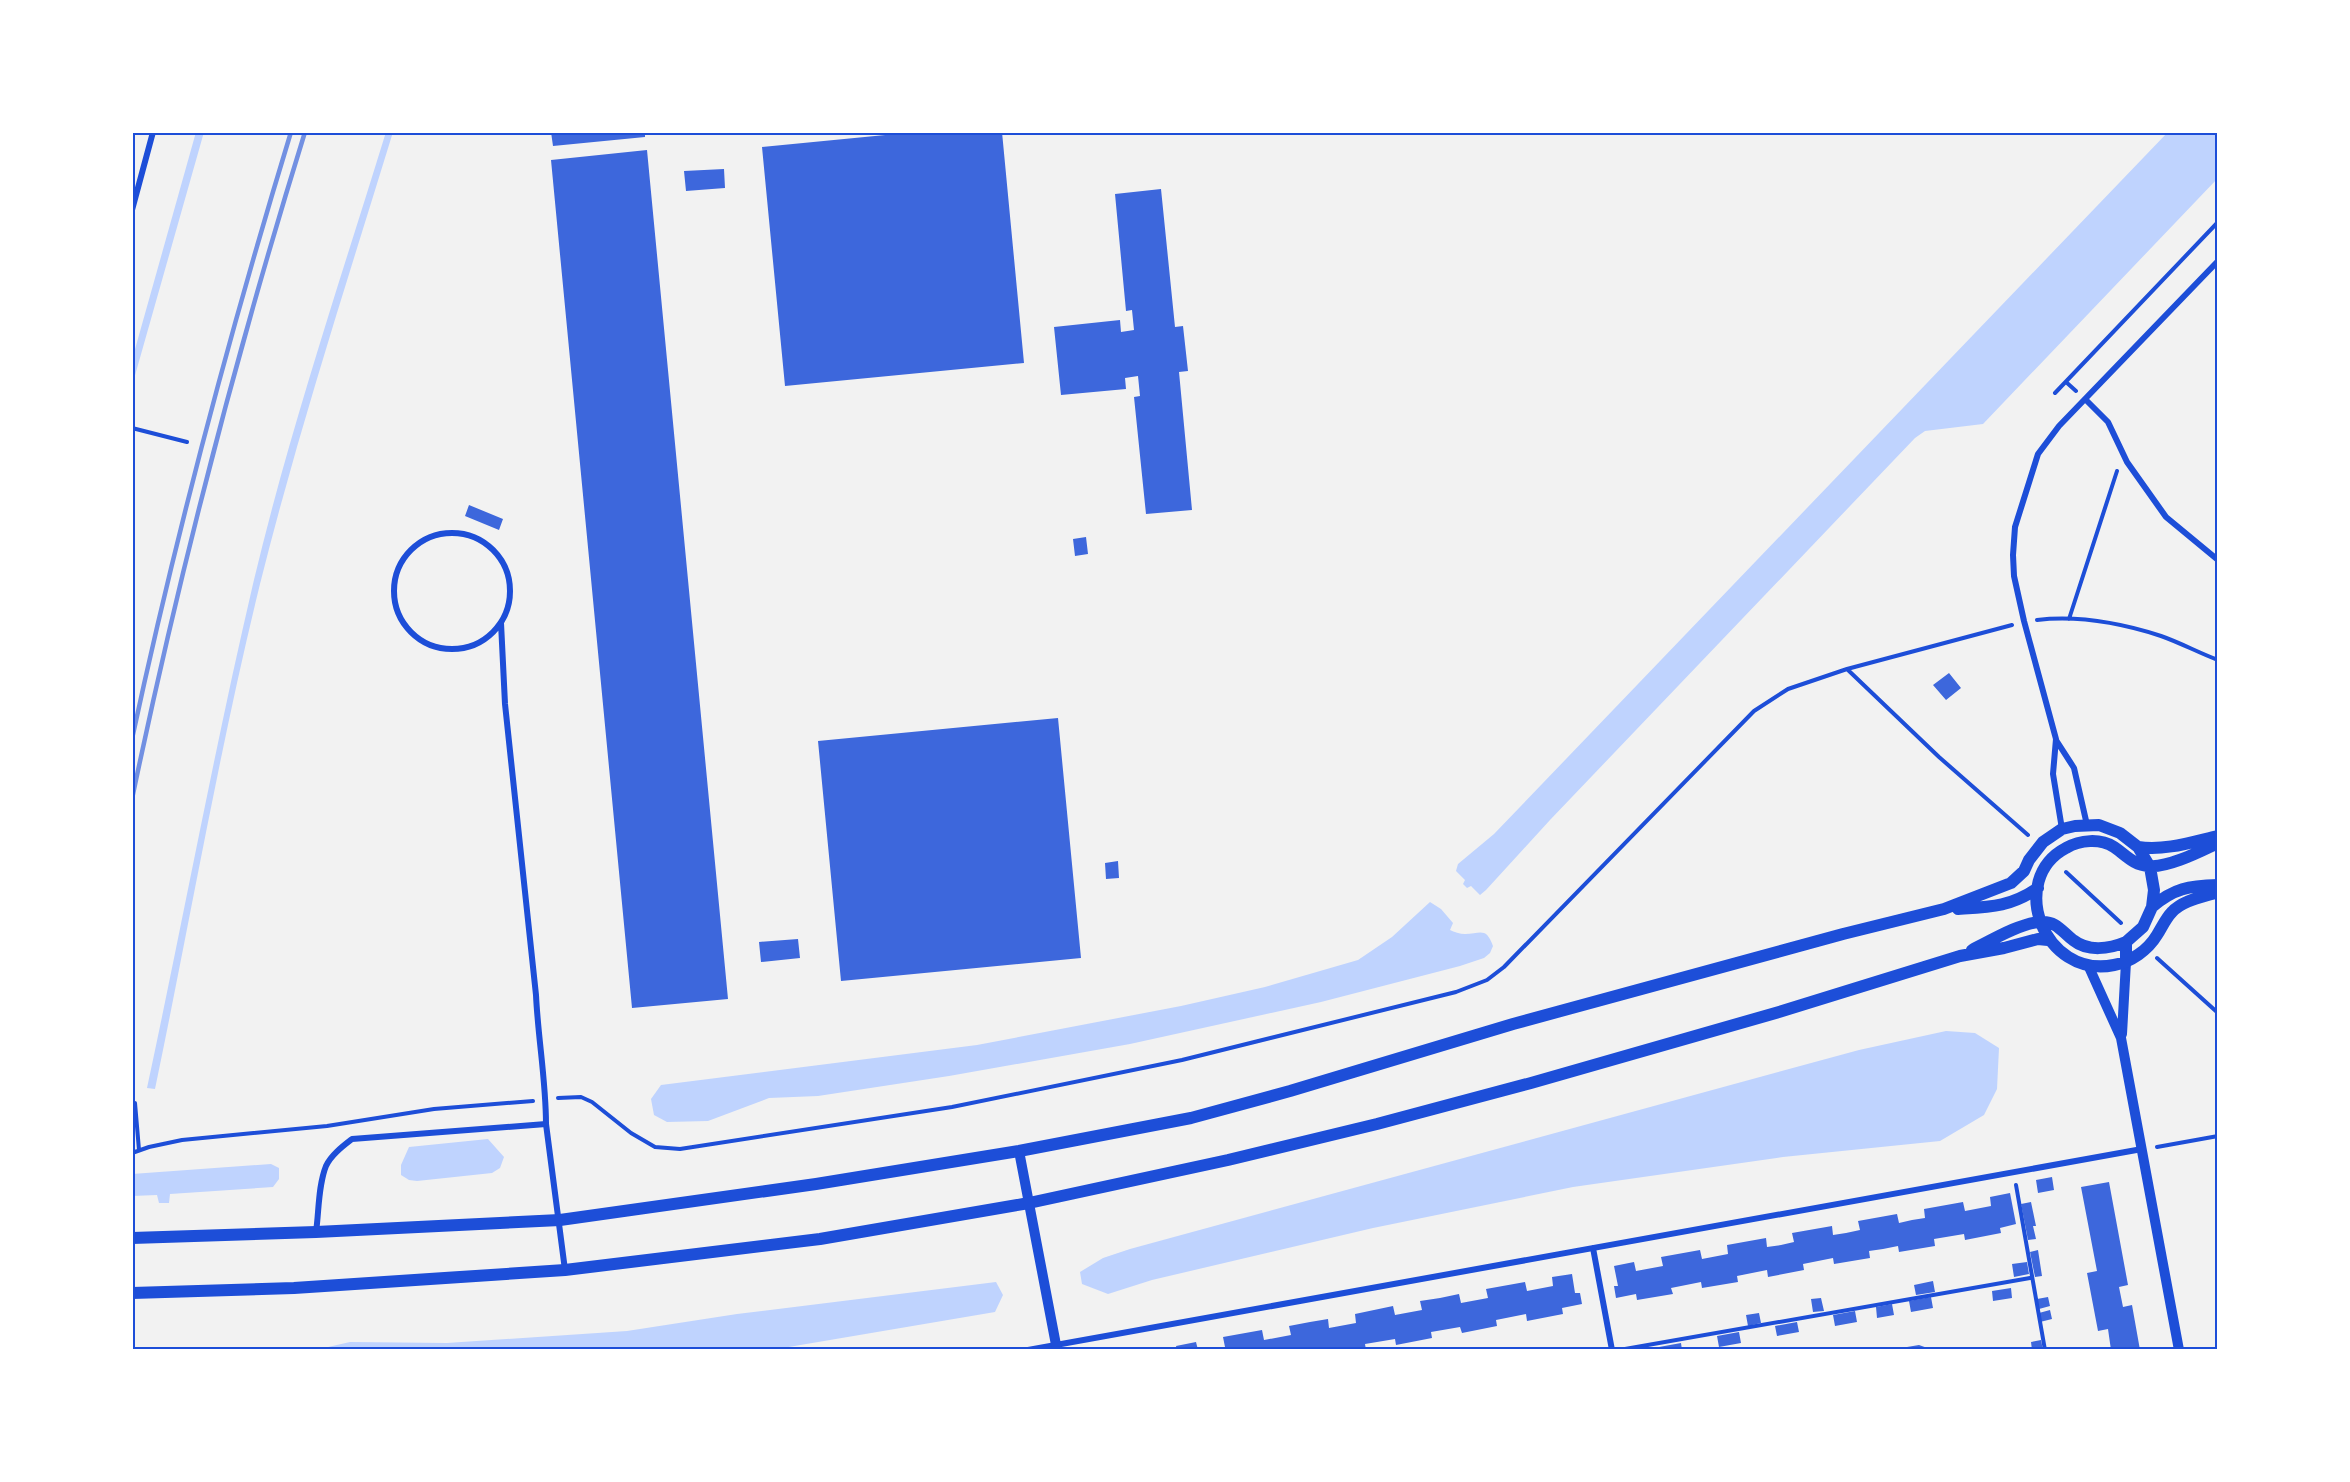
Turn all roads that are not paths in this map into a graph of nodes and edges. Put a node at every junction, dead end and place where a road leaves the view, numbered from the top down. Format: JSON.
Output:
{"nodes":[{"id":1,"x":153,"y":132,"type":"edge"},
{"id":2,"x":132,"y":210,"type":"edge"},
{"id":3,"x":2218,"y":261,"type":"edge"},
{"id":4,"x":2085,"y":399,"type":"junction"},
{"id":5,"x":2218,"y":560,"type":"edge"},
{"id":6,"x":501,"y":623,"type":"junction"},
{"id":7,"x":2056,"y":739,"type":"junction"},
{"id":8,"x":2087,"y":825,"type":"junction"},
{"id":9,"x":2062,"y":830,"type":"junction"},
{"id":10,"x":2218,"y":836,"type":"edge"},
{"id":11,"x":2218,"y":843,"type":"edge"},
{"id":12,"x":2138,"y":846,"type":"junction"},
{"id":13,"x":2064,"y":848,"type":"junction"},
{"id":14,"x":2150,"y":867,"type":"junction"},
{"id":15,"x":2218,"y":885,"type":"edge"},
{"id":16,"x":2038,"y":888,"type":"junction"},
{"id":17,"x":2218,"y":892,"type":"edge"},
{"id":18,"x":2152,"y":907,"type":"junction"},
{"id":19,"x":1944,"y":909,"type":"junction"},
{"id":20,"x":2040,"y":921,"type":"junction"},
{"id":21,"x":2048,"y":940,"type":"junction"},
{"id":22,"x":2126,"y":942,"type":"junction"},
{"id":23,"x":1960,"y":956,"type":"junction"},
{"id":24,"x":2126,"y":962,"type":"junction"},
{"id":25,"x":2088,"y":965,"type":"junction"},
{"id":26,"x":2121,"y":1038,"type":"junction"},
{"id":27,"x":546,"y":1124,"type":"junction"},
{"id":28,"x":2142,"y":1149,"type":"junction"},
{"id":29,"x":1019,"y":1151,"type":"junction"},
{"id":30,"x":1029,"y":1203,"type":"junction"},
{"id":31,"x":560,"y":1220,"type":"junction"},
{"id":32,"x":316,"y":1232,"type":"junction"},
{"id":33,"x":132,"y":1238,"type":"edge"},
{"id":34,"x":1593,"y":1248,"type":"junction"},
{"id":35,"x":565,"y":1270,"type":"junction"},
{"id":36,"x":132,"y":1293,"type":"edge"},
{"id":37,"x":1057,"y":1347,"type":"edge"},
{"id":38,"x":1028,"y":1350,"type":"edge"},
{"id":39,"x":1612,"y":1350,"type":"edge"},
{"id":40,"x":2179,"y":1350,"type":"edge"}],
"edges":[{"from":1,"to":2,"type":"street"},
{"from":3,"to":4,"type":"street"},
{"from":4,"to":5,"type":"street"},
{"from":4,"to":7,"type":"street"},
{"from":6,"to":6,"type":"street"},
{"from":6,"to":27,"type":"street"},
{"from":7,"to":8,"type":"street"},
{"from":7,"to":9,"type":"street"},
{"from":8,"to":9,"type":"main road"},
{"from":8,"to":12,"type":"main road"},
{"from":9,"to":13,"type":"main road"},
{"from":9,"to":19,"type":"main road"},
{"from":10,"to":12,"type":"main road"},
{"from":11,"to":14,"type":"main road"},
{"from":12,"to":14,"type":"main road"},
{"from":13,"to":14,"type":"main road"},
{"from":13,"to":16,"type":"main road"},
{"from":14,"to":18,"type":"main road"},
{"from":15,"to":18,"type":"main road"},
{"from":16,"to":19,"type":"main road"},
{"from":16,"to":20,"type":"main road"},
{"from":17,"to":24,"type":"main road"},
{"from":18,"to":22,"type":"main road"},
{"from":19,"to":29,"type":"main road"},
{"from":20,"to":21,"type":"main road"},
{"from":20,"to":22,"type":"main road"},
{"from":20,"to":23,"type":"main road"},
{"from":21,"to":23,"type":"main road"},
{"from":21,"to":25,"type":"main road"},
{"from":22,"to":24,"type":"main road"},
{"from":23,"to":30,"type":"main road"},
{"from":24,"to":25,"type":"main road"},
{"from":24,"to":26,"type":"street"},
{"from":25,"to":26,"type":"street"},
{"from":26,"to":28,"type":"street"},
{"from":27,"to":31,"type":"street"},
{"from":27,"to":32,"type":"street"},
{"from":28,"to":34,"type":"street"},
{"from":28,"to":40,"type":"street"},
{"from":29,"to":30,"type":"street"},
{"from":29,"to":31,"type":"main road"},
{"from":30,"to":35,"type":"main road"},
{"from":30,"to":37,"type":"street"},
{"from":31,"to":32,"type":"main road"},
{"from":31,"to":35,"type":"street"},
{"from":32,"to":33,"type":"main road"},
{"from":34,"to":37,"type":"street"},
{"from":34,"to":39,"type":"street"},
{"from":35,"to":36,"type":"main road"},
{"from":37,"to":38,"type":"street"}]}
